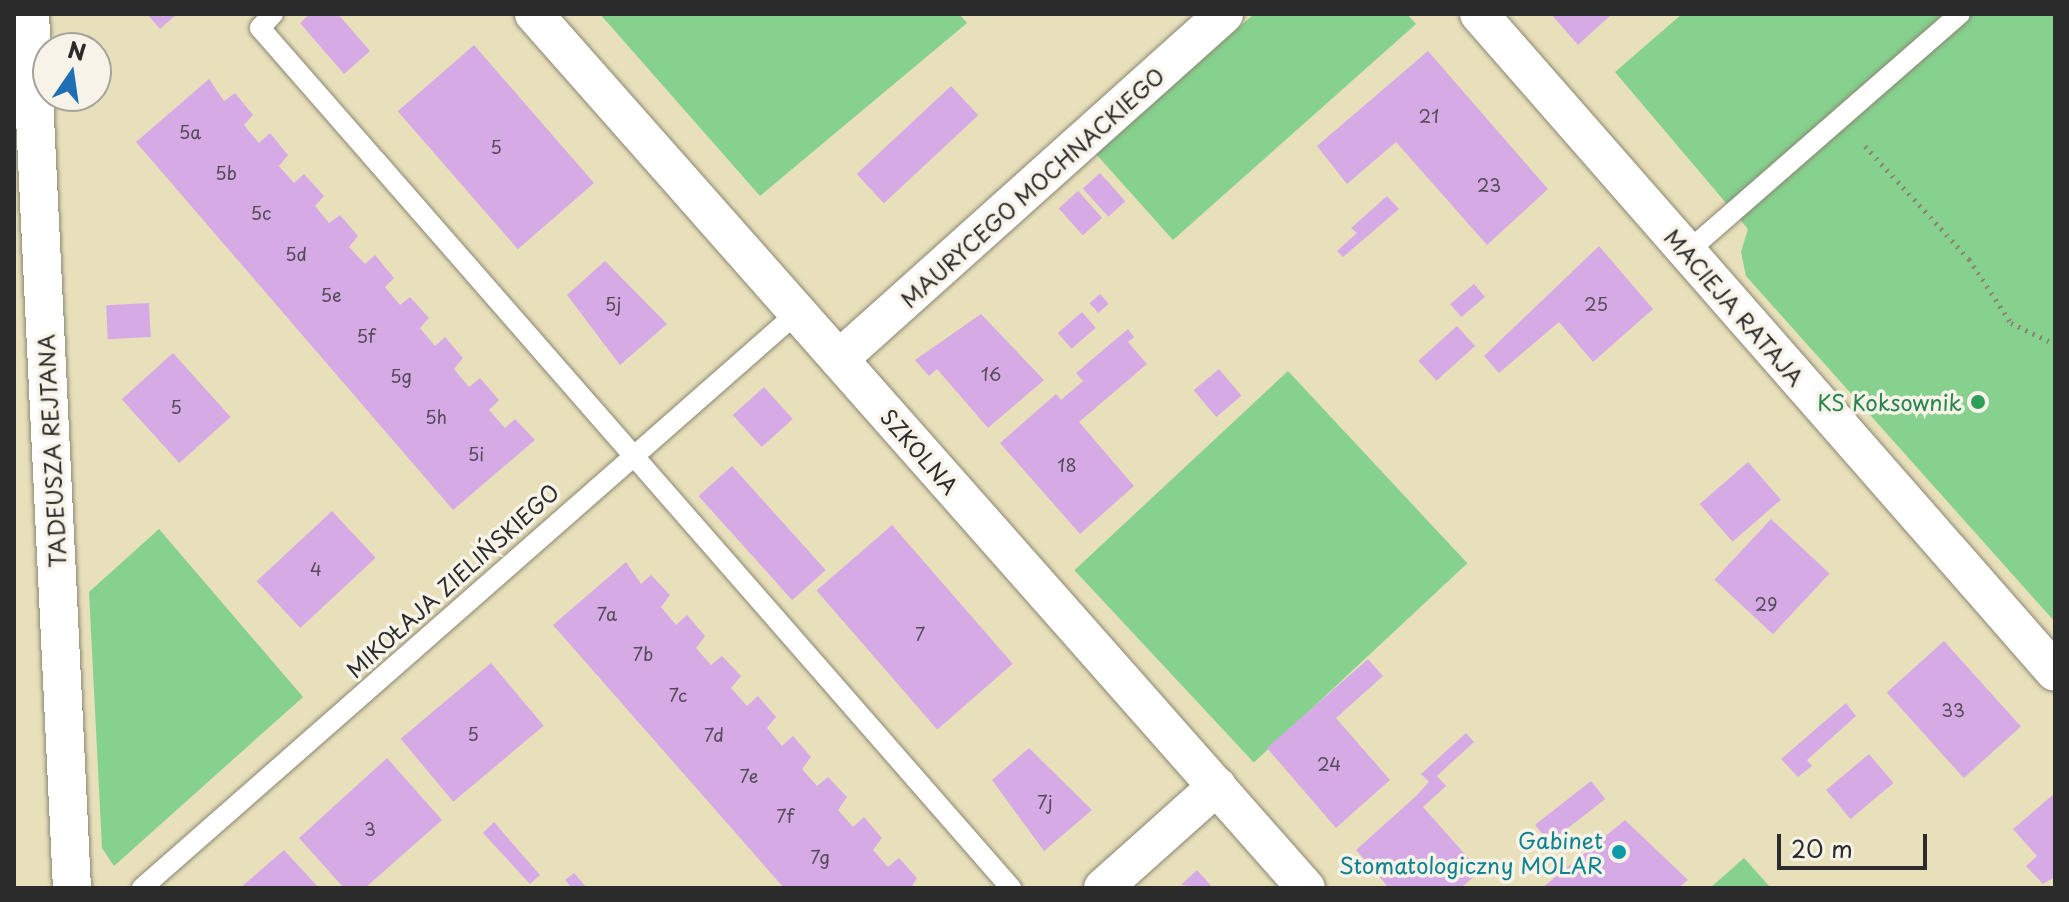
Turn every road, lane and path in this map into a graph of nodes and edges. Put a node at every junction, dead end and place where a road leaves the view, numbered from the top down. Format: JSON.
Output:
{"nodes":[{"id":1,"x":30,"y":14,"type":"edge"},
{"id":2,"x":273,"y":14,"type":"edge"},
{"id":3,"x":534,"y":14,"type":"edge"},
{"id":4,"x":1224,"y":14,"type":"edge"},
{"id":5,"x":1479,"y":14,"type":"edge"},
{"id":6,"x":1960,"y":14,"type":"edge"},
{"id":7,"x":1840,"y":119,"type":"junction"},
{"id":8,"x":1687,"y":252,"type":"junction"},
{"id":9,"x":798,"y":312,"type":"junction"},
{"id":10,"x":2055,"y":344,"type":"edge"},
{"id":11,"x":839,"y":359,"type":"junction"},
{"id":12,"x":630,"y":454,"type":"junction"},
{"id":13,"x":2055,"y":672,"type":"edge"},
{"id":14,"x":1217,"y":786,"type":"junction"},
{"id":15,"x":72,"y":888,"type":"edge"},
{"id":16,"x":142,"y":888,"type":"edge"},
{"id":17,"x":1011,"y":888,"type":"edge"},
{"id":18,"x":1103,"y":888,"type":"edge"},
{"id":19,"x":1306,"y":888,"type":"edge"}],
"edges":[{"from":1,"to":15,"type":"street","name":"TADEUSZA REJTANA"},
{"from":2,"to":12,"type":"lane"},
{"from":3,"to":9,"type":"street","name":"SZKOLNA"},
{"from":4,"to":11,"type":"street","name":"MAURYCEGO MOCHNACKIEGO"},
{"from":5,"to":8,"type":"street","name":"MACIEJA RATAJA"},
{"from":6,"to":7,"type":"lane"},
{"from":7,"to":8,"type":"lane"},
{"from":7,"to":10,"type":"path"},
{"from":8,"to":13,"type":"street","name":"MACIEJA RATAJA"},
{"from":9,"to":11,"type":"street","name":"SZKOLNA"},
{"from":9,"to":12,"type":"lane","name":"MIKOŁAJA ZIELIŃSKIEGO"},
{"from":11,"to":14,"type":"street","name":"SZKOLNA"},
{"from":12,"to":16,"type":"lane","name":"MIKOŁAJA ZIELIŃSKIEGO"},
{"from":12,"to":17,"type":"lane"},
{"from":14,"to":18,"type":"street"},
{"from":14,"to":19,"type":"street","name":"SZKOLNA"}]}
